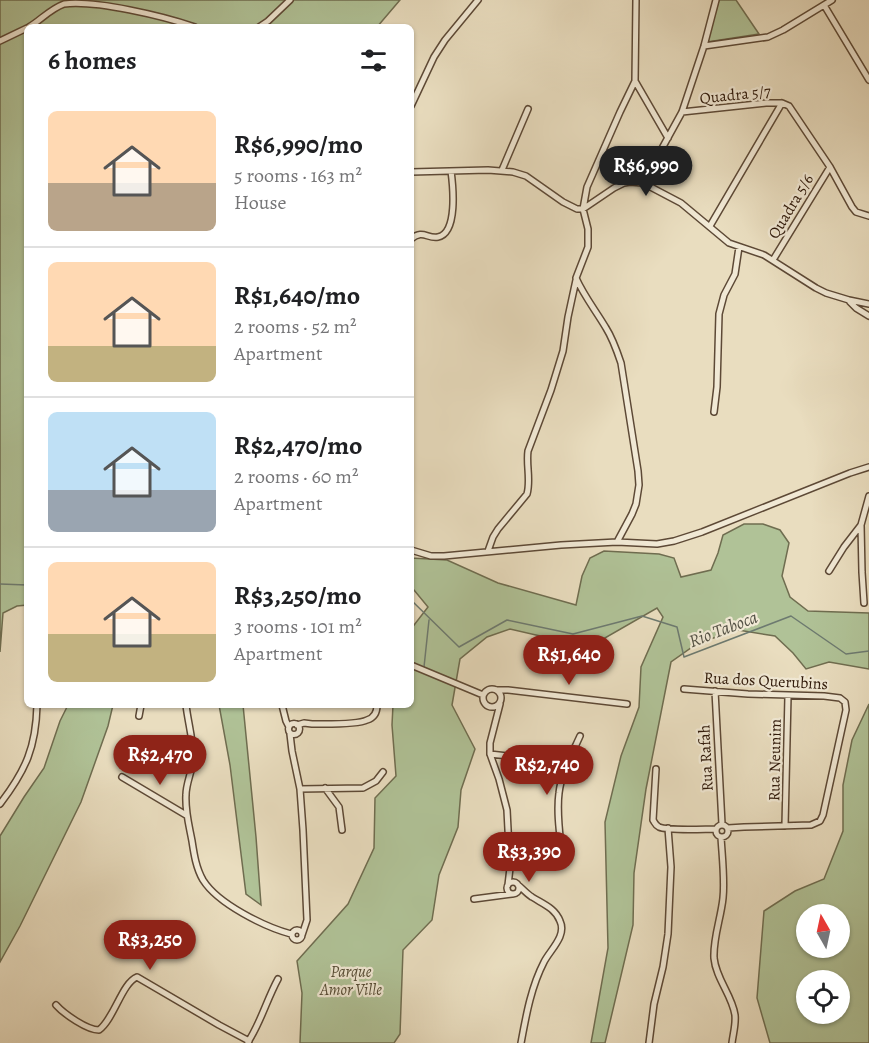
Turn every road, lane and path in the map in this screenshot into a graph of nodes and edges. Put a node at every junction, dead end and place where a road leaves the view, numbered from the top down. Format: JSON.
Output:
{"nodes":[{"id":1,"x":290,"y":0,"type":"edge"},
{"id":2,"x":478,"y":0,"type":"edge"},
{"id":3,"x":636,"y":0,"type":"edge"},
{"id":4,"x":716,"y":0,"type":"edge"},
{"id":5,"x":832,"y":0,"type":"edge"},
{"id":6,"x":824,"y":5,"type":"junction"},
{"id":7,"x":34,"y":24,"type":"edge"},
{"id":8,"x":185,"y":24,"type":"edge"},
{"id":9,"x":264,"y":24,"type":"edge"},
{"id":10,"x":24,"y":30,"type":"edge"},
{"id":11,"x":0,"y":41,"type":"edge"},
{"id":12,"x":704,"y":46,"type":"junction"},
{"id":13,"x":868,"y":75,"type":"edge"},
{"id":14,"x":635,"y":81,"type":"junction"},
{"id":15,"x":414,"y":100,"type":"edge"},
{"id":16,"x":782,"y":103,"type":"junction"},
{"id":17,"x":528,"y":109,"type":"dead end"},
{"id":18,"x":682,"y":112,"type":"junction"},
{"id":19,"x":668,"y":138,"type":"junction"},
{"id":20,"x":830,"y":167,"type":"junction"},
{"id":21,"x":451,"y":171,"type":"junction"},
{"id":22,"x":502,"y":171,"type":"junction"},
{"id":23,"x":414,"y":172,"type":"edge"},
{"id":24,"x":643,"y":183,"type":"junction"},
{"id":25,"x":583,"y":208,"type":"junction"},
{"id":26,"x":869,"y":216,"type":"edge"},
{"id":27,"x":710,"y":226,"type":"junction"},
{"id":28,"x":414,"y":237,"type":"edge"},
{"id":29,"x":739,"y":247,"type":"junction"},
{"id":30,"x":773,"y":260,"type":"junction"},
{"id":31,"x":576,"y":278,"type":"junction"},
{"id":32,"x":849,"y":300,"type":"junction"},
{"id":33,"x":869,"y":304,"type":"edge"},
{"id":34,"x":869,"y":316,"type":"edge"},
{"id":35,"x":714,"y":412,"type":"dead end"},
{"id":36,"x":869,"y":467,"type":"edge"},
{"id":37,"x":869,"y":496,"type":"edge"},
{"id":38,"x":861,"y":525,"type":"junction"},
{"id":39,"x":617,"y":542,"type":"junction"},
{"id":40,"x":414,"y":551,"type":"edge"},
{"id":41,"x":488,"y":551,"type":"junction"},
{"id":42,"x":861,"y":553,"type":"junction"},
{"id":43,"x":869,"y":554,"type":"edge"},
{"id":44,"x":829,"y":571,"type":"dead end"},
{"id":45,"x":864,"y":603,"type":"dead end"},
{"id":46,"x":414,"y":666,"type":"edge"},
{"id":47,"x":684,"y":689,"type":"dead end"},
{"id":48,"x":497,"y":690,"type":"junction"},
{"id":49,"x":508,"y":690,"type":"junction"},
{"id":50,"x":715,"y":691,"type":"junction"},
{"id":51,"x":483,"y":695,"type":"junction"},
{"id":52,"x":788,"y":696,"type":"junction"},
{"id":53,"x":501,"y":701,"type":"junction"},
{"id":54,"x":627,"y":704,"type":"dead end"},
{"id":55,"x":37,"y":708,"type":"edge"},
{"id":56,"x":140,"y":708,"type":"edge"},
{"id":57,"x":186,"y":708,"type":"edge"},
{"id":58,"x":283,"y":708,"type":"edge"},
{"id":59,"x":377,"y":708,"type":"edge"},
{"id":60,"x":492,"y":708,"type":"junction"},
{"id":61,"x":139,"y":716,"type":"dead end"},
{"id":62,"x":497,"y":718,"type":"junction"},
{"id":63,"x":312,"y":724,"type":"junction"},
{"id":64,"x":292,"y":727,"type":"junction"},
{"id":65,"x":298,"y":733,"type":"junction"},
{"id":66,"x":580,"y":736,"type":"dead end"},
{"id":67,"x":292,"y":751,"type":"junction"},
{"id":68,"x":490,"y":754,"type":"junction"},
{"id":69,"x":568,"y":763,"type":"junction"},
{"id":70,"x":656,"y":769,"type":"dead end"},
{"id":71,"x":383,"y":772,"type":"dead end"},
{"id":72,"x":122,"y":777,"type":"dead end"},
{"id":73,"x":325,"y":788,"type":"junction"},
{"id":74,"x":300,"y":789,"type":"junction"},
{"id":75,"x":0,"y":804,"type":"edge"},
{"id":76,"x":186,"y":815,"type":"junction"},
{"id":77,"x":722,"y":824,"type":"junction"},
{"id":78,"x":785,"y":826,"type":"junction"},
{"id":79,"x":668,"y":828,"type":"junction"},
{"id":80,"x":728,"y":828,"type":"junction"},
{"id":81,"x":715,"y":829,"type":"junction"},
{"id":82,"x":342,"y":830,"type":"dead end"},
{"id":83,"x":721,"y":837,"type":"junction"},
{"id":84,"x":563,"y":864,"type":"dead end"},
{"id":85,"x":510,"y":868,"type":"junction"},
{"id":86,"x":517,"y":885,"type":"junction"},
{"id":87,"x":507,"y":886,"type":"junction"},
{"id":88,"x":514,"y":894,"type":"junction"},
{"id":89,"x":498,"y":896,"type":"junction"},
{"id":90,"x":531,"y":897,"type":"junction"},
{"id":91,"x":474,"y":899,"type":"dead end"},
{"id":92,"x":307,"y":914,"type":"junction"},
{"id":93,"x":294,"y":932,"type":"junction"},
{"id":94,"x":278,"y":979,"type":"dead end"},
{"id":95,"x":56,"y":1005,"type":"dead end"},
{"id":96,"x":248,"y":1042,"type":"edge"},
{"id":97,"x":521,"y":1043,"type":"edge"},
{"id":98,"x":649,"y":1043,"type":"edge"},
{"id":99,"x":732,"y":1043,"type":"edge"}],
"edges":[{"from":1,"to":9,"type":"street"},
{"from":2,"to":15,"type":"street"},
{"from":3,"to":14,"type":"street"},
{"from":4,"to":12,"type":"street"},
{"from":5,"to":6,"type":"street"},
{"from":6,"to":12,"type":"street"},
{"from":6,"to":13,"type":"street"},
{"from":7,"to":8,"type":"street"},
{"from":10,"to":11,"type":"street"},
{"from":12,"to":18,"type":"street"},
{"from":14,"to":19,"type":"street"},
{"from":14,"to":25,"type":"street"},
{"from":16,"to":18,"type":"street","name":"Quadra 5/7"},
{"from":16,"to":20,"type":"street","name":"Quadra 5/7"},
{"from":16,"to":27,"type":"street"},
{"from":17,"to":22,"type":"street"},
{"from":18,"to":19,"type":"street"},
{"from":19,"to":24,"type":"street"},
{"from":20,"to":26,"type":"street","name":"Quadra 5/7"},
{"from":20,"to":30,"type":"street","name":"Quadra 5/6"},
{"from":21,"to":22,"type":"street"},
{"from":21,"to":23,"type":"street"},
{"from":21,"to":28,"type":"street"},
{"from":22,"to":25,"type":"street"},
{"from":24,"to":25,"type":"street"},
{"from":24,"to":27,"type":"street"},
{"from":25,"to":31,"type":"street"},
{"from":27,"to":29,"type":"street"},
{"from":29,"to":30,"type":"street"},
{"from":29,"to":35,"type":"street"},
{"from":30,"to":32,"type":"street"},
{"from":31,"to":39,"type":"street"},
{"from":31,"to":41,"type":"street"},
{"from":32,"to":33,"type":"street"},
{"from":32,"to":34,"type":"street"},
{"from":36,"to":39,"type":"street"},
{"from":37,"to":38,"type":"street"},
{"from":38,"to":42,"type":"street"},
{"from":38,"to":44,"type":"street"},
{"from":39,"to":41,"type":"street"},
{"from":40,"to":41,"type":"street"},
{"from":42,"to":43,"type":"street"},
{"from":42,"to":45,"type":"street"},
{"from":46,"to":51,"type":"street"},
{"from":47,"to":50,"type":"street","name":"Rua dos Querubins"},
{"from":48,"to":49,"type":"street"},
{"from":48,"to":51,"type":"street"},
{"from":48,"to":53,"type":"street"},
{"from":49,"to":53,"type":"street"},
{"from":49,"to":54,"type":"street"},
{"from":50,"to":52,"type":"street","name":"Rua dos Querubins"},
{"from":50,"to":77,"type":"street","name":"Rua Rafah"},
{"from":51,"to":60,"type":"street"},
{"from":52,"to":78,"type":"street","name":"Rua Neunim"},
{"from":52,"to":78,"type":"street","name":"Rua dos Querubins"},
{"from":53,"to":60,"type":"street"},
{"from":53,"to":62,"type":"street"},
{"from":55,"to":75,"type":"street"},
{"from":56,"to":61,"type":"street"},
{"from":57,"to":76,"type":"street"},
{"from":58,"to":64,"type":"street"},
{"from":59,"to":63,"type":"street"},
{"from":60,"to":62,"type":"street"},
{"from":62,"to":68,"type":"street"},
{"from":63,"to":64,"type":"street"},
{"from":63,"to":65,"type":"street"},
{"from":64,"to":65,"type":"street"},
{"from":64,"to":65,"type":"street"},
{"from":64,"to":67,"type":"street"},
{"from":65,"to":67,"type":"street"},
{"from":66,"to":69,"type":"street"},
{"from":67,"to":74,"type":"street"},
{"from":68,"to":69,"type":"street"},
{"from":68,"to":85,"type":"street"},
{"from":69,"to":84,"type":"street"},
{"from":70,"to":79,"type":"street"},
{"from":71,"to":73,"type":"street"},
{"from":72,"to":76,"type":"street"},
{"from":73,"to":74,"type":"street"},
{"from":73,"to":82,"type":"street"},
{"from":74,"to":92,"type":"street"},
{"from":76,"to":93,"type":"street"},
{"from":77,"to":80,"type":"street"},
{"from":77,"to":81,"type":"street"},
{"from":78,"to":80,"type":"street","name":"Rua dos Querubins"},
{"from":79,"to":81,"type":"street"},
{"from":79,"to":98,"type":"street"},
{"from":80,"to":83,"type":"street"},
{"from":81,"to":83,"type":"street"},
{"from":83,"to":99,"type":"street"},
{"from":85,"to":86,"type":"street"},
{"from":85,"to":87,"type":"street"},
{"from":86,"to":87,"type":"street"},
{"from":86,"to":88,"type":"street"},
{"from":86,"to":90,"type":"street"},
{"from":87,"to":88,"type":"street"},
{"from":87,"to":89,"type":"street"},
{"from":88,"to":89,"type":"street"},
{"from":88,"to":90,"type":"street"},
{"from":89,"to":91,"type":"street"},
{"from":90,"to":97,"type":"street"},
{"from":92,"to":93,"type":"street"},
{"from":92,"to":93,"type":"street"},
{"from":94,"to":96,"type":"street"},
{"from":95,"to":96,"type":"street"}]}
